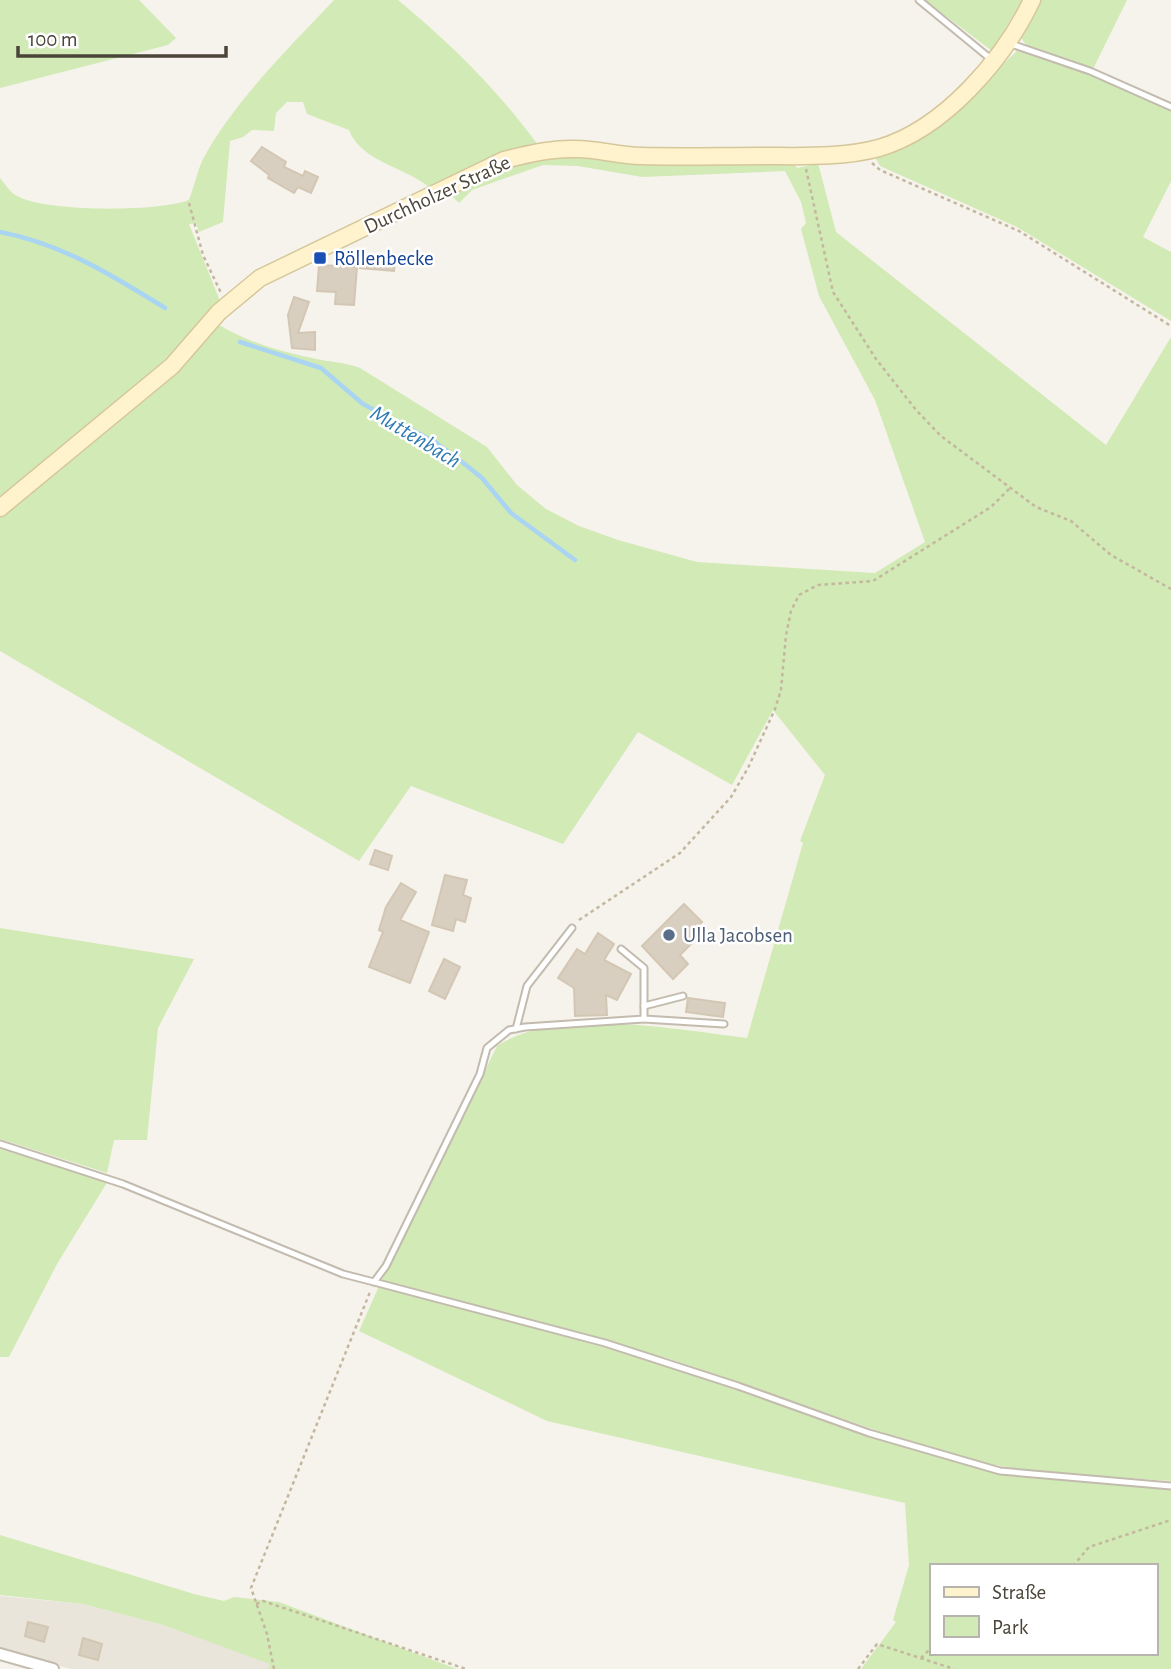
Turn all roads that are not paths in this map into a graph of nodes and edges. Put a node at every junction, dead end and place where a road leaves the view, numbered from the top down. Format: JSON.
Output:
{"nodes":[{"id":1,"x":919,"y":0,"type":"edge"},
{"id":2,"x":1032,"y":0,"type":"edge"},
{"id":3,"x":1009,"y":43,"type":"junction"},
{"id":4,"x":995,"y":62,"type":"junction"},
{"id":5,"x":1171,"y":107,"type":"edge"},
{"id":6,"x":0,"y":508,"type":"edge"},
{"id":7,"x":572,"y":928,"type":"road end"},
{"id":8,"x":621,"y":950,"type":"dead end"},
{"id":9,"x":683,"y":996,"type":"dead end"},
{"id":10,"x":644,"y":1006,"type":"junction"},
{"id":11,"x":644,"y":1019,"type":"junction"},
{"id":12,"x":724,"y":1024,"type":"dead end"},
{"id":13,"x":516,"y":1029,"type":"junction"},
{"id":14,"x":0,"y":1144,"type":"edge"},
{"id":15,"x":374,"y":1282,"type":"junction"},
{"id":16,"x":1171,"y":1486,"type":"edge"},
{"id":17,"x":0,"y":1654,"type":"edge"},
{"id":18,"x":53,"y":1669,"type":"edge"}],
"edges":[{"from":1,"to":4,"type":"lane"},
{"from":2,"to":3,"type":"main road","name":"Durchholzer Straße"},
{"from":3,"to":4,"type":"main road","name":"Durchholzer Straße"},
{"from":3,"to":5,"type":"lane"},
{"from":4,"to":6,"type":"main road","name":"Durchholzer Straße"},
{"from":7,"to":13,"type":"lane"},
{"from":8,"to":10,"type":"lane"},
{"from":9,"to":10,"type":"lane"},
{"from":10,"to":11,"type":"lane"},
{"from":11,"to":12,"type":"lane"},
{"from":11,"to":13,"type":"lane"},
{"from":13,"to":15,"type":"lane"},
{"from":14,"to":15,"type":"lane"},
{"from":15,"to":16,"type":"lane"},
{"from":17,"to":18,"type":"street"}]}
